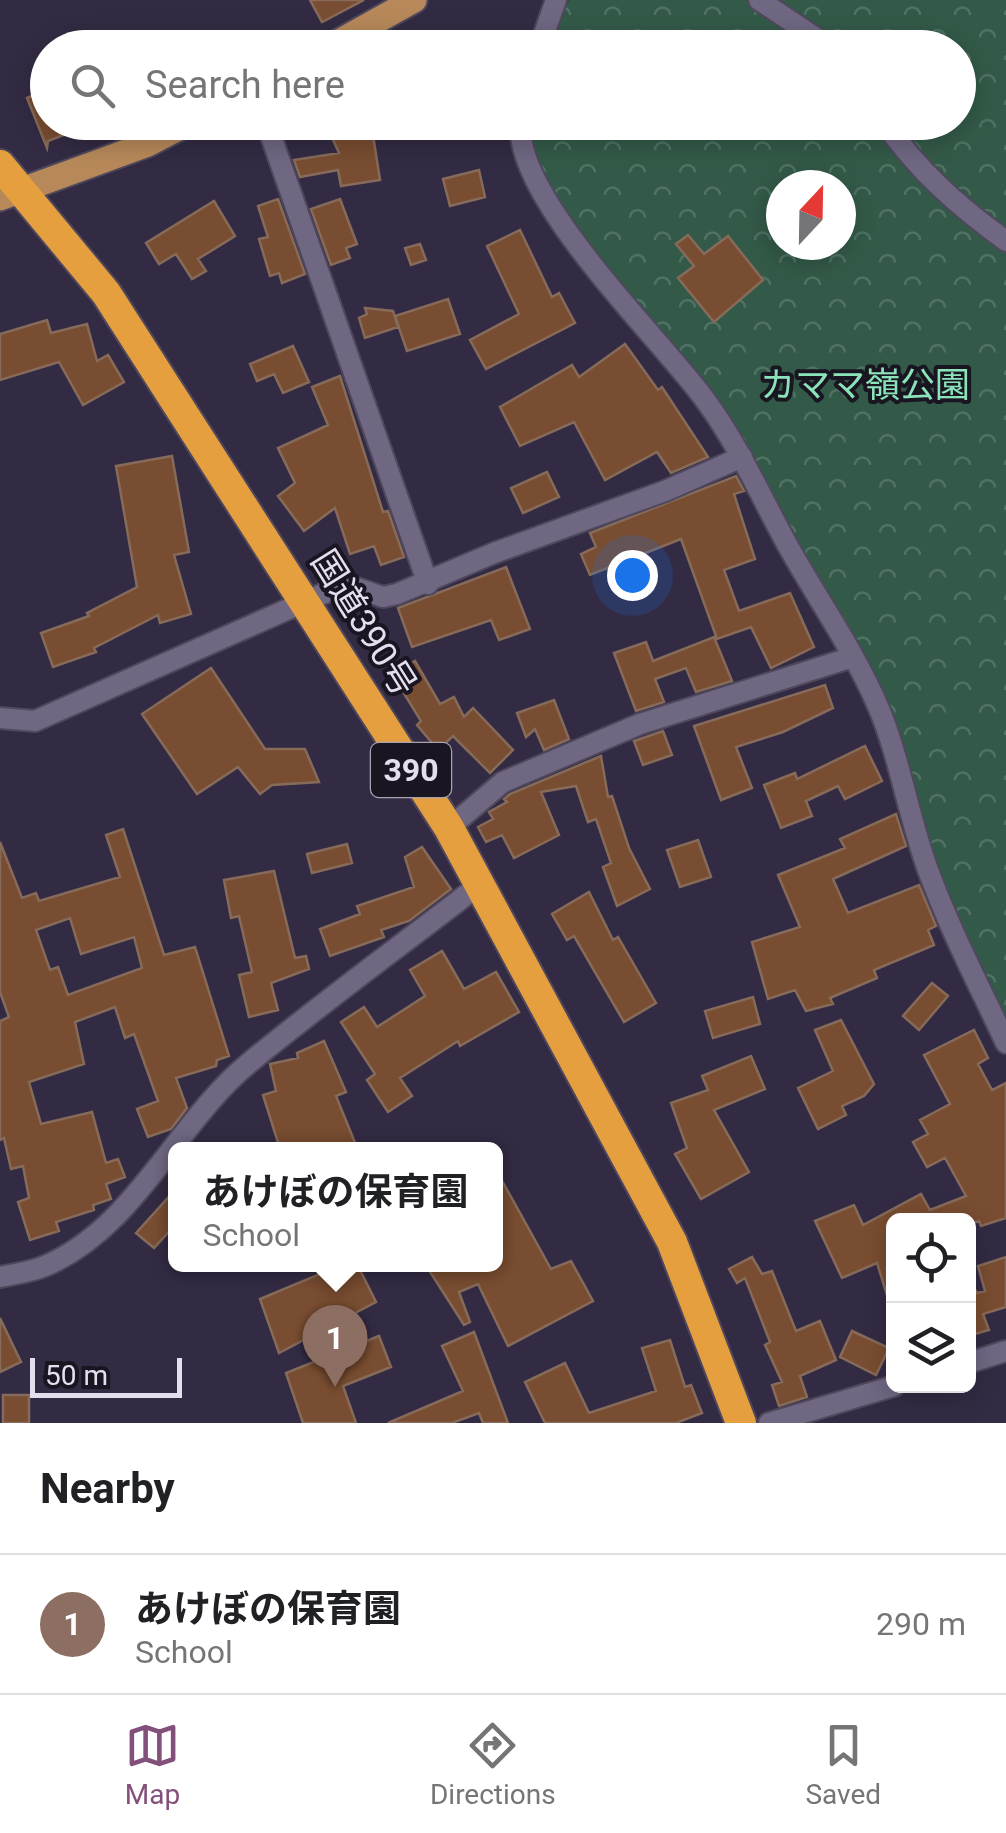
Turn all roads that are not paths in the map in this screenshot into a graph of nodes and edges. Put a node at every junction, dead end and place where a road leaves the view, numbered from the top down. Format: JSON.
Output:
{"nodes":[{"id":1,"x":414,"y":0,"type":"edge"},
{"id":2,"x":556,"y":0,"type":"edge"},
{"id":3,"x":759,"y":0,"type":"edge"},
{"id":4,"x":360,"y":30,"type":"edge"},
{"id":5,"x":545,"y":30,"type":"edge"},
{"id":6,"x":803,"y":30,"type":"edge"},
{"id":7,"x":156,"y":140,"type":"edge"},
{"id":8,"x":272,"y":140,"type":"edge"},
{"id":9,"x":521,"y":140,"type":"edge"},
{"id":10,"x":897,"y":140,"type":"edge"},
{"id":11,"x":0,"y":164,"type":"edge"},
{"id":12,"x":11,"y":194,"type":"edge"},
{"id":13,"x":1006,"y":240,"type":"edge"},
{"id":14,"x":742,"y":456,"type":"junction"},
{"id":15,"x":428,"y":584,"type":"junction"},
{"id":16,"x":303,"y":603,"type":"junction"},
{"id":17,"x":853,"y":658,"type":"junction"},
{"id":18,"x":0,"y":718,"type":"edge"},
{"id":19,"x":449,"y":828,"type":"junction"},
{"id":20,"x":479,"y":885,"type":"junction"},
{"id":21,"x":1006,"y":1042,"type":"edge"},
{"id":22,"x":179,"y":1142,"type":"edge"},
{"id":23,"x":168,"y":1157,"type":"edge"},
{"id":24,"x":0,"y":1277,"type":"edge"},
{"id":25,"x":1006,"y":1351,"type":"edge"},
{"id":26,"x":976,"y":1360,"type":"edge"},
{"id":27,"x":886,"y":1388,"type":"edge"},
{"id":28,"x":741,"y":1423,"type":"edge"},
{"id":29,"x":768,"y":1423,"type":"edge"}],
"edges":[{"from":1,"to":4,"type":"main road"},
{"from":2,"to":5,"type":"street"},
{"from":3,"to":6,"type":"street"},
{"from":7,"to":12,"type":"main road"},
{"from":8,"to":15,"type":"street"},
{"from":9,"to":14,"type":"street"},
{"from":10,"to":13,"type":"street"},
{"from":11,"to":12,"type":"highway","name":"国道390号","number":"390"},
{"from":12,"to":16,"type":"highway","name":"国道390号","number":"390"},
{"from":14,"to":15,"type":"street"},
{"from":14,"to":17,"type":"street"},
{"from":15,"to":16,"type":"street"},
{"from":16,"to":18,"type":"street"},
{"from":16,"to":19,"type":"highway","name":"国道390号","number":"390"},
{"from":17,"to":19,"type":"street"},
{"from":17,"to":21,"type":"street"},
{"from":19,"to":20,"type":"highway","name":"国道390号","number":"390"},
{"from":20,"to":22,"type":"street"},
{"from":20,"to":28,"type":"highway","name":"国道390号","number":"390"},
{"from":23,"to":24,"type":"street"},
{"from":25,"to":26,"type":"street"},
{"from":27,"to":29,"type":"street"}]}
